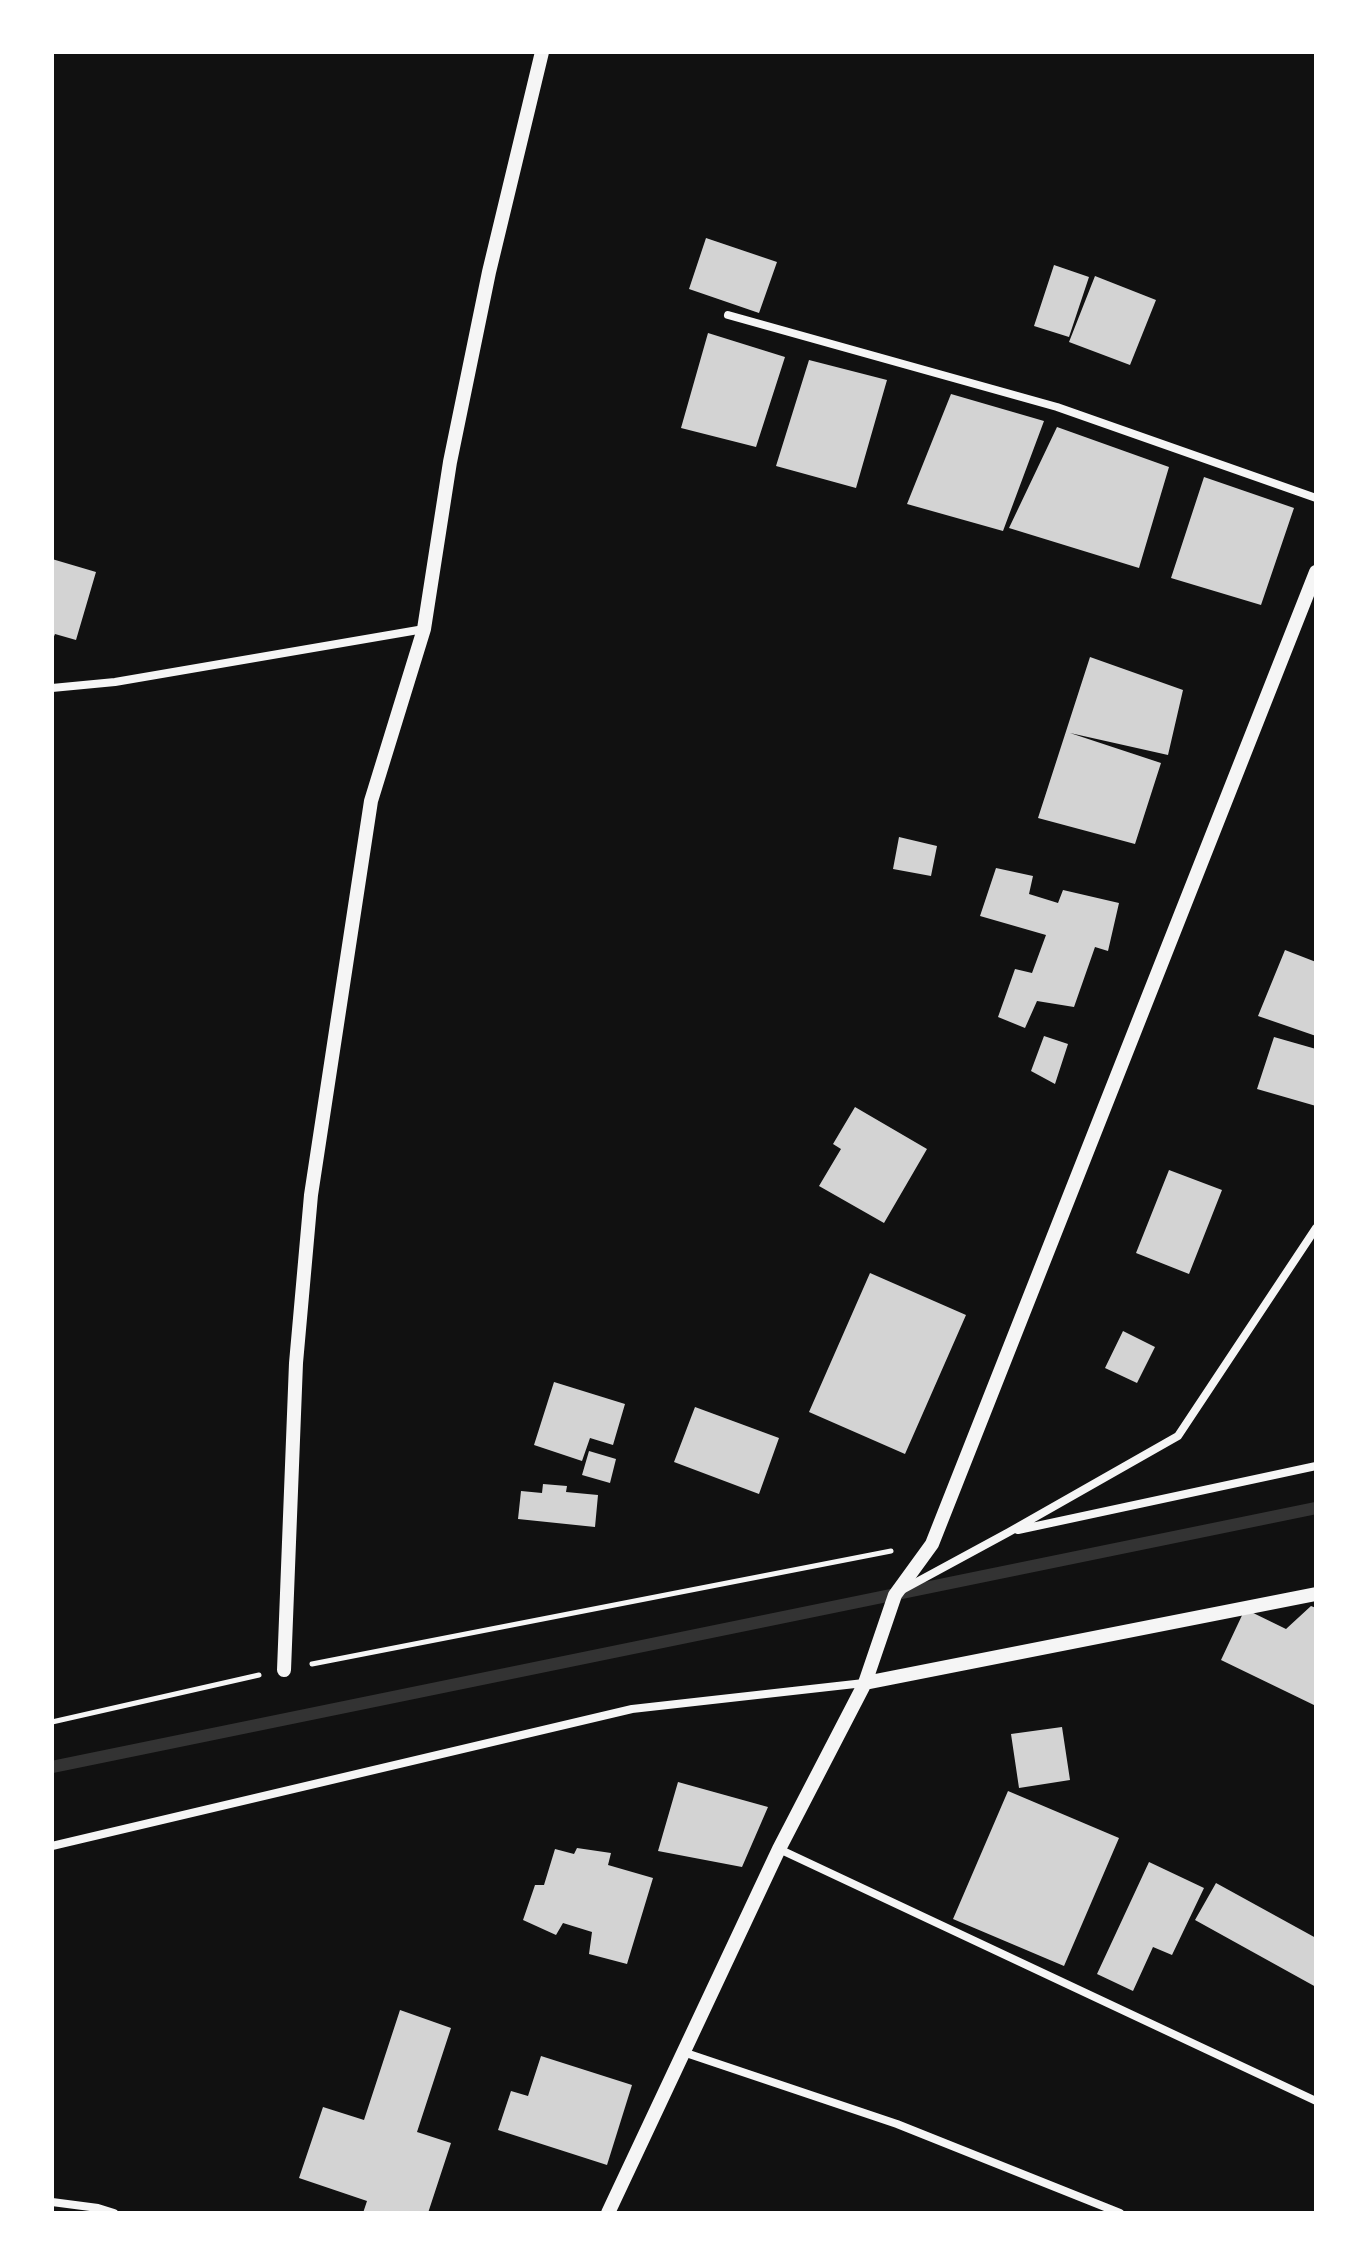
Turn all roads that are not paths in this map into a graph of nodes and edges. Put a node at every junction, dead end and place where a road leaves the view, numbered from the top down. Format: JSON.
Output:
{"nodes":[{"id":1,"x":542,"y":52,"type":"edge"},
{"id":2,"x":728,"y":315,"type":"dead end"},
{"id":3,"x":1316,"y":498,"type":"edge"},
{"id":4,"x":1316,"y":572,"type":"edge"},
{"id":5,"x":424,"y":629,"type":"junction"},
{"id":6,"x":52,"y":688,"type":"edge"},
{"id":7,"x":1316,"y":1228,"type":"edge"},
{"id":8,"x":1316,"y":1466,"type":"edge"},
{"id":9,"x":1009,"y":1532,"type":"junction"},
{"id":10,"x":1316,"y":1594,"type":"edge"},
{"id":11,"x":895,"y":1595,"type":"junction"},
{"id":12,"x":284,"y":1670,"type":"road end"},
{"id":13,"x":865,"y":1683,"type":"junction"},
{"id":14,"x":52,"y":1846,"type":"edge"},
{"id":15,"x":779,"y":1849,"type":"junction"},
{"id":16,"x":683,"y":2052,"type":"junction"},
{"id":17,"x":1316,"y":2101,"type":"edge"},
{"id":18,"x":52,"y":2202,"type":"edge"},
{"id":19,"x":114,"y":2213,"type":"edge"},
{"id":20,"x":608,"y":2213,"type":"edge"},
{"id":21,"x":1120,"y":2213,"type":"edge"}],
"edges":[{"from":1,"to":5,"type":"street"},
{"from":2,"to":3,"type":"street"},
{"from":4,"to":11,"type":"street"},
{"from":5,"to":6,"type":"street"},
{"from":5,"to":12,"type":"street"},
{"from":7,"to":9,"type":"street"},
{"from":8,"to":9,"type":"street"},
{"from":9,"to":11,"type":"street"},
{"from":10,"to":13,"type":"street"},
{"from":11,"to":13,"type":"street"},
{"from":13,"to":14,"type":"street"},
{"from":13,"to":15,"type":"street"},
{"from":15,"to":16,"type":"street"},
{"from":15,"to":17,"type":"street"},
{"from":16,"to":20,"type":"street"},
{"from":16,"to":21,"type":"street"},
{"from":18,"to":19,"type":"street"}]}
